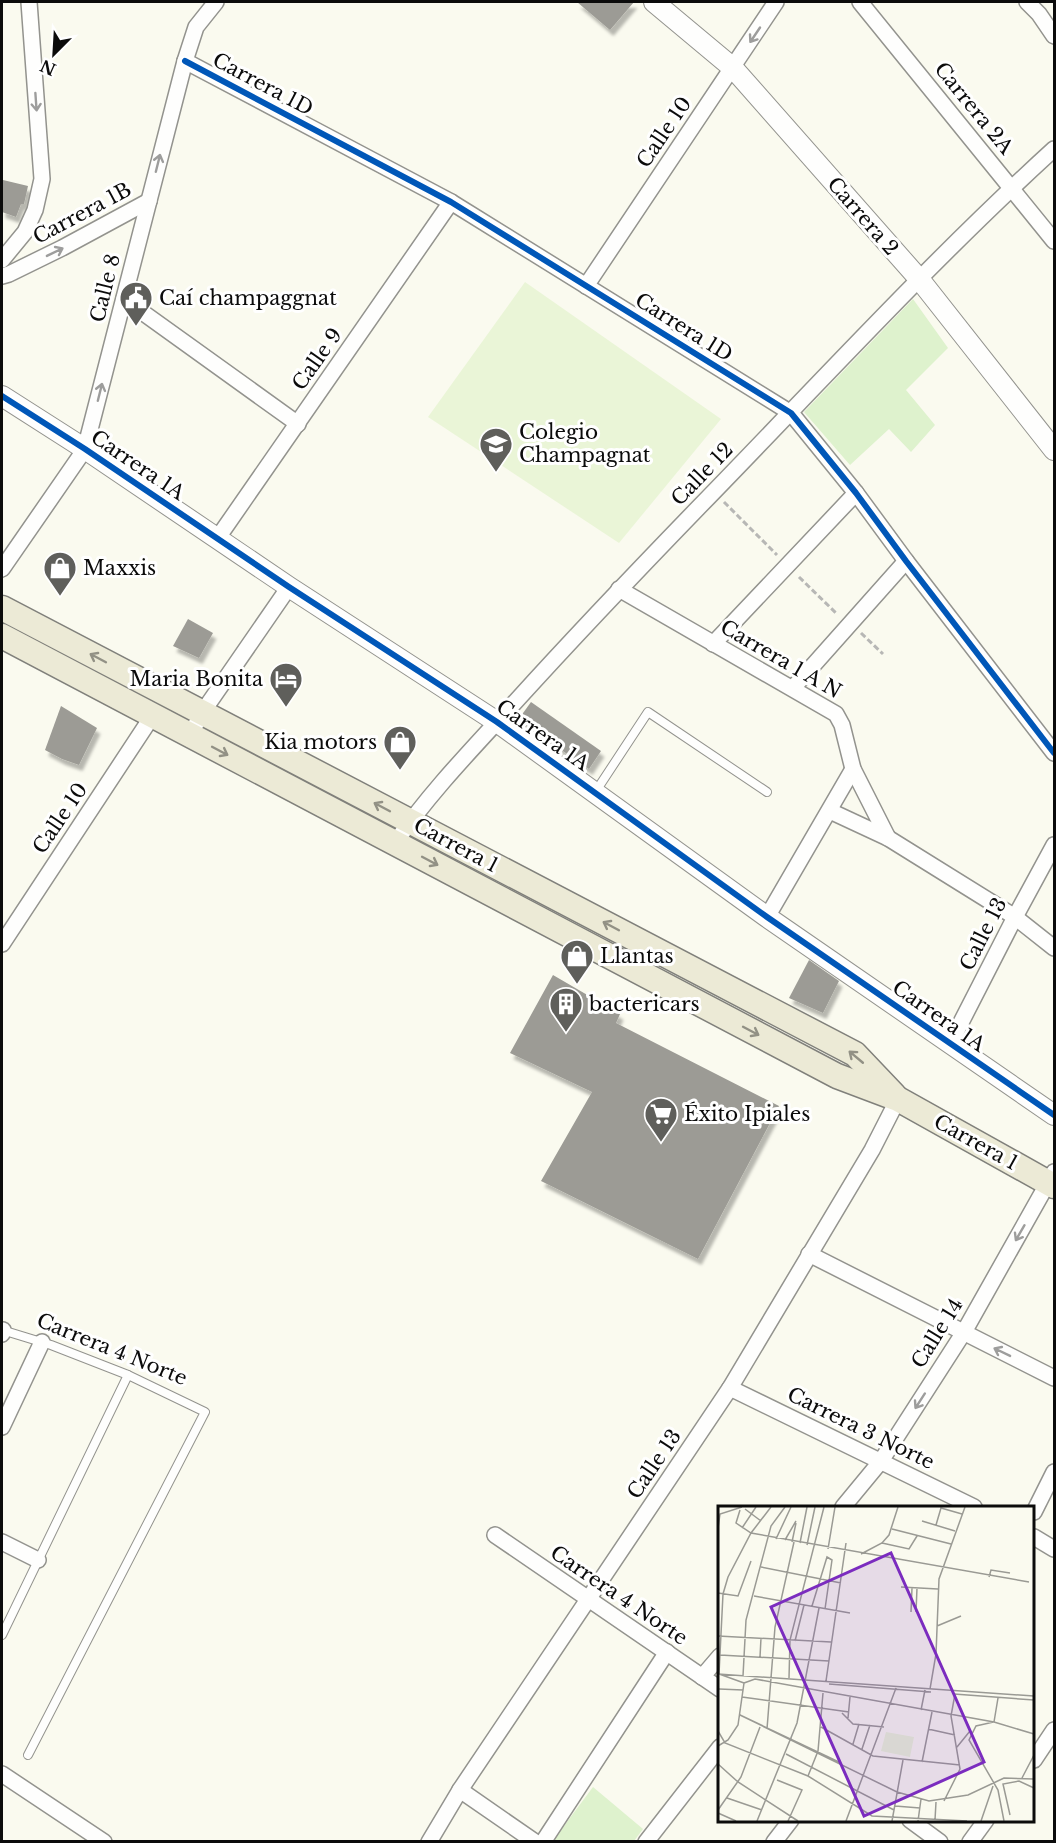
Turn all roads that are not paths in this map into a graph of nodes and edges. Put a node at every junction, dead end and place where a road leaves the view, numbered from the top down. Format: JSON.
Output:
{"nodes":[{"id":1,"x":30,"y":2,"type":"edge"},
{"id":2,"x":216,"y":2,"type":"edge"},
{"id":3,"x":654,"y":2,"type":"edge"},
{"id":4,"x":776,"y":2,"type":"edge"},
{"id":5,"x":860,"y":2,"type":"edge"},
{"id":6,"x":1027,"y":2,"type":"edge"},
{"id":7,"x":1054,"y":36,"type":"edge"},
{"id":8,"x":184,"y":61,"type":"junction"},
{"id":9,"x":733,"y":68,"type":"junction"},
{"id":10,"x":1054,"y":149,"type":"edge"},
{"id":11,"x":1012,"y":188,"type":"junction"},
{"id":12,"x":149,"y":201,"type":"junction"},
{"id":13,"x":451,"y":202,"type":"junction"},
{"id":14,"x":1054,"y":240,"type":"edge"},
{"id":15,"x":2,"y":260,"type":"edge"},
{"id":16,"x":2,"y":276,"type":"edge"},
{"id":17,"x":920,"y":280,"type":"junction"},
{"id":18,"x":586,"y":286,"type":"junction"},
{"id":19,"x":124,"y":299,"type":"junction"},
{"id":20,"x":2,"y":396,"type":"edge"},
{"id":21,"x":791,"y":412,"type":"junction"},
{"id":22,"x":298,"y":424,"type":"junction"},
{"id":23,"x":86,"y":449,"type":"junction"},
{"id":24,"x":1054,"y":454,"type":"edge"},
{"id":25,"x":856,"y":493,"type":"junction"},
{"id":26,"x":217,"y":539,"type":"junction"},
{"id":27,"x":906,"y":561,"type":"junction"},
{"id":28,"x":2,"y":569,"type":"edge"},
{"id":29,"x":289,"y":587,"type":"junction"},
{"id":30,"x":619,"y":589,"type":"junction"},
{"id":31,"x":2,"y":608,"type":"edge"},
{"id":32,"x":2,"y":636,"type":"edge"},
{"id":33,"x":713,"y":644,"type":"junction"},
{"id":34,"x":793,"y":688,"type":"junction"},
{"id":35,"x":202,"y":713,"type":"junction"},
{"id":36,"x":153,"y":716,"type":"junction"},
{"id":37,"x":497,"y":722,"type":"junction"},
{"id":38,"x":190,"y":735,"type":"junction"},
{"id":39,"x":1054,"y":753,"type":"edge"},
{"id":40,"x":853,"y":769,"type":"junction"},
{"id":41,"x":595,"y":792,"type":"junction"},
{"id":42,"x":768,"y":792,"type":"dead end"},
{"id":43,"x":830,"y":811,"type":"junction"},
{"id":44,"x":410,"y":821,"type":"junction"},
{"id":45,"x":888,"y":838,"type":"junction"},
{"id":46,"x":395,"y":843,"type":"junction"},
{"id":47,"x":1054,"y":845,"type":"edge"},
{"id":48,"x":768,"y":917,"type":"junction"},
{"id":49,"x":1015,"y":917,"type":"junction"},
{"id":50,"x":2,"y":944,"type":"edge"},
{"id":51,"x":1054,"y":948,"type":"edge"},
{"id":52,"x":729,"y":988,"type":"junction"},
{"id":53,"x":717,"y":1012,"type":"junction"},
{"id":54,"x":950,"y":1044,"type":"junction"},
{"id":55,"x":897,"y":1099,"type":"junction"},
{"id":56,"x":1054,"y":1115,"type":"edge"},
{"id":57,"x":1053,"y":1180,"type":"edge"},
{"id":58,"x":809,"y":1254,"type":"junction"},
{"id":59,"x":2,"y":1331,"type":"edge"},
{"id":60,"x":964,"y":1332,"type":"junction"},
{"id":61,"x":42,"y":1342,"type":"junction"},
{"id":62,"x":128,"y":1375,"type":"junction"},
{"id":63,"x":1054,"y":1378,"type":"edge"},
{"id":64,"x":730,"y":1388,"type":"junction"},
{"id":65,"x":2,"y":1427,"type":"edge"},
{"id":66,"x":881,"y":1461,"type":"junction"},
{"id":67,"x":1054,"y":1472,"type":"edge"},
{"id":68,"x":844,"y":1506,"type":"edge"},
{"id":69,"x":972,"y":1506,"type":"edge"},
{"id":70,"x":1035,"y":1510,"type":"edge"},
{"id":71,"x":495,"y":1535,"type":"dead end"},
{"id":72,"x":1035,"y":1539,"type":"edge"},
{"id":73,"x":2,"y":1542,"type":"edge"},
{"id":74,"x":1054,"y":1549,"type":"edge"},
{"id":75,"x":38,"y":1560,"type":"junction"},
{"id":76,"x":589,"y":1599,"type":"junction"},
{"id":77,"x":2,"y":1635,"type":"edge"},
{"id":78,"x":667,"y":1653,"type":"junction"},
{"id":79,"x":718,"y":1658,"type":"edge"},
{"id":80,"x":702,"y":1677,"type":"junction"},
{"id":81,"x":718,"y":1688,"type":"edge"},
{"id":82,"x":1054,"y":1730,"type":"edge"},
{"id":83,"x":718,"y":1750,"type":"edge"},
{"id":84,"x":28,"y":1755,"type":"dead end"},
{"id":85,"x":1035,"y":1758,"type":"edge"},
{"id":86,"x":2,"y":1774,"type":"edge"},
{"id":87,"x":460,"y":1790,"type":"junction"},
{"id":88,"x":790,"y":1822,"type":"edge"},
{"id":89,"x":911,"y":1822,"type":"edge"},
{"id":90,"x":985,"y":1822,"type":"edge"},
{"id":91,"x":104,"y":1842,"type":"edge"},
{"id":92,"x":429,"y":1842,"type":"edge"},
{"id":93,"x":535,"y":1842,"type":"edge"},
{"id":94,"x":543,"y":1842,"type":"edge"},
{"id":95,"x":646,"y":1842,"type":"edge"},
{"id":96,"x":774,"y":1842,"type":"edge"},
{"id":97,"x":940,"y":1842,"type":"edge"},
{"id":98,"x":970,"y":1842,"type":"edge"}],
"edges":[{"from":1,"to":15,"type":"street","one_way":true},
{"from":2,"to":8,"type":"street","name":"Calle 8"},
{"from":3,"to":9,"type":"street","name":"Carrera 2"},
{"from":4,"to":9,"type":"street","name":"Calle 10","one_way":true},
{"from":5,"to":11,"type":"street","name":"Carrera 2A"},
{"from":6,"to":7,"type":"street"},
{"from":12,"to":8,"type":"street","name":"Calle 8","one_way":true},
{"from":8,"to":13,"type":"street","name":"Carrera 1D"},
{"from":9,"to":17,"type":"street","name":"Carrera 2"},
{"from":9,"to":18,"type":"street","name":"Calle 10"},
{"from":10,"to":11,"type":"street","name":"Calle 12"},
{"from":11,"to":14,"type":"street","name":"Carrera 2A"},
{"from":11,"to":17,"type":"street","name":"Calle 12"},
{"from":16,"to":12,"type":"street","name":"Carrera 1B","one_way":true},
{"from":12,"to":19,"type":"street","name":"Calle 8"},
{"from":13,"to":18,"type":"street","name":"Carrera 1D"},
{"from":13,"to":22,"type":"street","name":"Calle 9"},
{"from":17,"to":21,"type":"street","name":"Calle 12"},
{"from":17,"to":24,"type":"street","name":"Carrera 2"},
{"from":18,"to":21,"type":"street","name":"Carrera 1D"},
{"from":19,"to":22,"type":"street"},
{"from":23,"to":19,"type":"street","name":"Calle 8","one_way":true},
{"from":20,"to":23,"type":"street","name":"Carrera 1A"},
{"from":21,"to":25,"type":"street","name":"Carrera 1D"},
{"from":21,"to":30,"type":"street","name":"Calle 12"},
{"from":22,"to":26,"type":"street","name":"Calle 9"},
{"from":23,"to":26,"type":"street","name":"Carrera 1A"},
{"from":23,"to":28,"type":"street","name":"Calle 8"},
{"from":25,"to":27,"type":"street","name":"Carrera 1D"},
{"from":25,"to":33,"type":"street"},
{"from":26,"to":29,"type":"street","name":"Carrera 1A"},
{"from":27,"to":34,"type":"street"},
{"from":27,"to":39,"type":"street","name":"Carrera 1D"},
{"from":29,"to":35,"type":"street"},
{"from":29,"to":37,"type":"street","name":"Carrera 1A"},
{"from":30,"to":33,"type":"street","name":"Carrera 1 A N"},
{"from":30,"to":37,"type":"street","name":"Calle 12"},
{"from":35,"to":31,"type":"main road","name":"Carrera 1","one_way":true},
{"from":32,"to":36,"type":"main road","name":"Carrera 1"},
{"from":33,"to":34,"type":"street","name":"Carrera 1 A N"},
{"from":34,"to":40,"type":"street","name":"Carrera 1 A N"},
{"from":35,"to":38,"type":"street"},
{"from":44,"to":35,"type":"main road","name":"Carrera 1","one_way":true},
{"from":36,"to":38,"type":"main road","name":"Carrera 1"},
{"from":36,"to":50,"type":"street","name":"Calle 10"},
{"from":37,"to":41,"type":"street","name":"Carrera 1A"},
{"from":37,"to":44,"type":"street","name":"Calle 12"},
{"from":38,"to":46,"type":"main road","name":"Carrera 1","one_way":true},
{"from":40,"to":43,"type":"street"},
{"from":40,"to":45,"type":"street","name":"Carrera 1 A N"},
{"from":41,"to":42,"type":"lane"},
{"from":41,"to":48,"type":"street","name":"Carrera 1A"},
{"from":43,"to":45,"type":"street"},
{"from":43,"to":48,"type":"street"},
{"from":44,"to":46,"type":"street","name":"Calle 12"},
{"from":52,"to":44,"type":"main road","name":"Carrera 1","one_way":true},
{"from":45,"to":49,"type":"street"},
{"from":46,"to":53,"type":"main road","name":"Carrera 1","one_way":true},
{"from":47,"to":49,"type":"street","name":"Calle 13"},
{"from":48,"to":54,"type":"street","name":"Carrera 1A"},
{"from":49,"to":51,"type":"street"},
{"from":49,"to":54,"type":"street","name":"Calle 13"},
{"from":52,"to":53,"type":"main road"},
{"from":55,"to":52,"type":"main road","name":"Carrera 1","one_way":true},
{"from":53,"to":55,"type":"main road","name":"Carrera 1","one_way":true},
{"from":54,"to":56,"type":"street","name":"Carrera 1A"},
{"from":55,"to":57,"type":"main road","name":"Carrera 1"},
{"from":55,"to":58,"type":"street","name":"Calle 13"},
{"from":57,"to":60,"type":"street","name":"Calle 14","one_way":true},
{"from":58,"to":60,"type":"street"},
{"from":58,"to":64,"type":"street","name":"Calle 13"},
{"from":59,"to":61,"type":"lane","name":"Carrera 4 Norte"},
{"from":63,"to":60,"type":"street","one_way":true},
{"from":60,"to":66,"type":"street","name":"Calle 14","one_way":true},
{"from":61,"to":62,"type":"lane","name":"Carrera 4 Norte"},
{"from":61,"to":65,"type":"street"},
{"from":62,"to":75,"type":"lane"},
{"from":62,"to":84,"type":"lane","name":"Carrera 4 Norte"},
{"from":64,"to":66,"type":"street","name":"Carrera 3 Norte"},
{"from":64,"to":76,"type":"street","name":"Calle 13"},
{"from":66,"to":68,"type":"street","name":"Calle 14"},
{"from":66,"to":69,"type":"street","name":"Carrera 3 Norte"},
{"from":67,"to":70,"type":"street"},
{"from":71,"to":76,"type":"street","name":"Carrera 4 Norte"},
{"from":72,"to":74,"type":"street"},
{"from":73,"to":75,"type":"street"},
{"from":75,"to":77,"type":"lane"},
{"from":76,"to":78,"type":"street","name":"Carrera 4 Norte"},
{"from":76,"to":87,"type":"street","name":"Calle 13"},
{"from":78,"to":80,"type":"street","name":"Carrera 4 Norte"},
{"from":78,"to":94,"type":"street"},
{"from":79,"to":80,"type":"street"},
{"from":80,"to":81,"type":"street","name":"Carrera 4 Norte"},
{"from":82,"to":85,"type":"street"},
{"from":83,"to":95,"type":"street"},
{"from":86,"to":91,"type":"street"},
{"from":87,"to":92,"type":"street","name":"Calle 13"},
{"from":87,"to":93,"type":"street"},
{"from":88,"to":96,"type":"street"},
{"from":89,"to":97,"type":"street"},
{"from":90,"to":98,"type":"street"}]}
